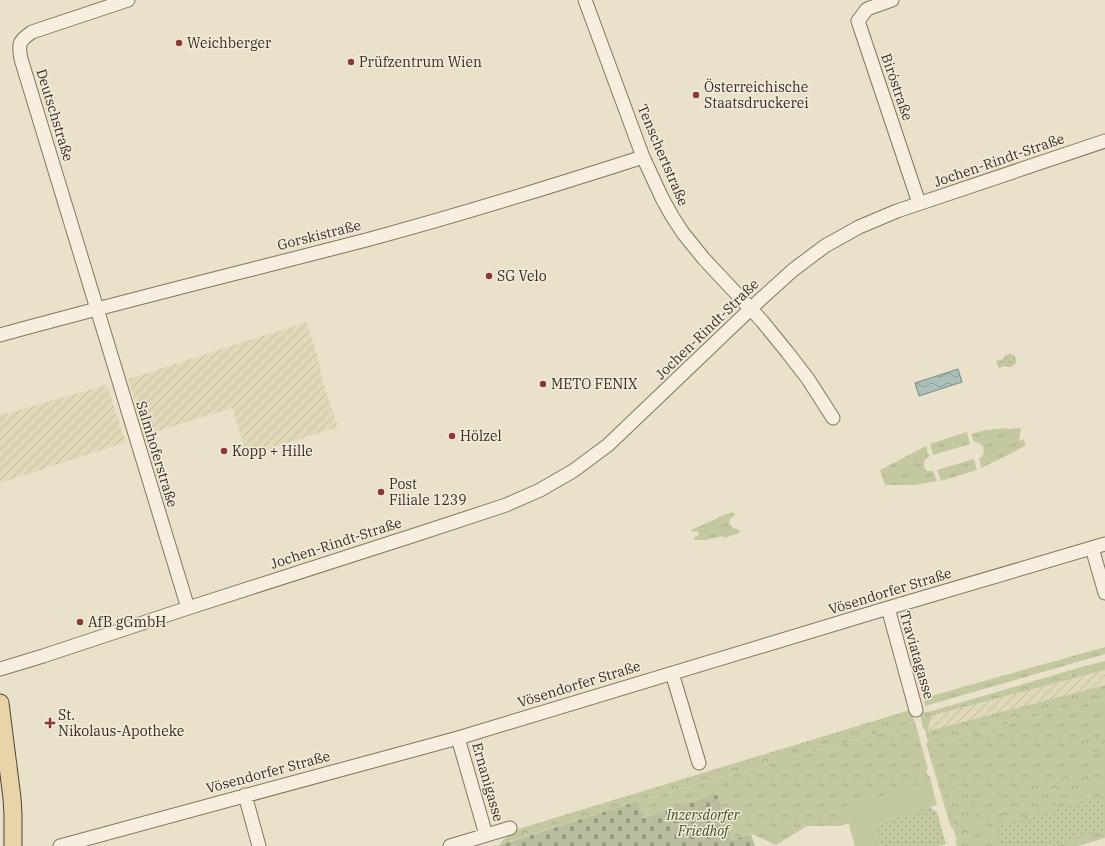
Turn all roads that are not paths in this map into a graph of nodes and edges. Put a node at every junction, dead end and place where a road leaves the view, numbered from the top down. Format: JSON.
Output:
{"nodes":[{"id":1,"x":128,"y":0,"type":"edge"},
{"id":2,"x":585,"y":0,"type":"edge"},
{"id":3,"x":892,"y":0,"type":"edge"},
{"id":4,"x":1105,"y":141,"type":"edge"},
{"id":5,"x":643,"y":157,"type":"junction"},
{"id":6,"x":919,"y":203,"type":"junction"},
{"id":7,"x":97,"y":309,"type":"junction"},
{"id":8,"x":750,"y":309,"type":"junction"},
{"id":9,"x":0,"y":335,"type":"edge"},
{"id":10,"x":832,"y":418,"type":"dead end"},
{"id":11,"x":1105,"y":544,"type":"edge"},
{"id":12,"x":1092,"y":548,"type":"junction"},
{"id":13,"x":1105,"y":593,"type":"edge"},
{"id":14,"x":188,"y":608,"type":"junction"},
{"id":15,"x":888,"y":608,"type":"junction"},
{"id":16,"x":0,"y":668,"type":"edge"},
{"id":17,"x":672,"y":673,"type":"junction"},
{"id":18,"x":0,"y":703,"type":"edge"},
{"id":19,"x":916,"y":710,"type":"dead end"},
{"id":20,"x":458,"y":738,"type":"junction"},
{"id":21,"x":699,"y":763,"type":"dead end"},
{"id":22,"x":245,"y":795,"type":"junction"},
{"id":23,"x":510,"y":828,"type":"dead end"},
{"id":24,"x":486,"y":835,"type":"junction"},
{"id":25,"x":13,"y":846,"type":"edge"},
{"id":26,"x":60,"y":846,"type":"edge"},
{"id":27,"x":259,"y":846,"type":"edge"},
{"id":28,"x":450,"y":846,"type":"edge"}],
"edges":[{"from":1,"to":7,"type":"street","name":"Deutschstraße"},
{"from":2,"to":5,"type":"street","name":"Tenschertstraße"},
{"from":3,"to":6,"type":"street","name":"Biróstraße"},
{"from":4,"to":6,"type":"street","name":"Jochen-Rindt-Straße"},
{"from":5,"to":7,"type":"street","name":"Gorskistraße"},
{"from":5,"to":8,"type":"street","name":"Tenschertstraße"},
{"from":6,"to":8,"type":"street","name":"Jochen-Rindt-Straße"},
{"from":7,"to":9,"type":"street","name":"Gorskistraße"},
{"from":7,"to":14,"type":"street","name":"Salmhoferstraße"},
{"from":8,"to":10,"type":"street","name":"Tenschertstraße"},
{"from":8,"to":14,"type":"street","name":"Jochen-Rindt-Straße"},
{"from":11,"to":12,"type":"street","name":"Vösendorfer Straße"},
{"from":12,"to":13,"type":"street"},
{"from":12,"to":15,"type":"street","name":"Vösendorfer Straße"},
{"from":14,"to":16,"type":"street","name":"Jochen-Rindt-Straße"},
{"from":15,"to":17,"type":"street","name":"Vösendorfer Straße"},
{"from":15,"to":19,"type":"street","name":"Traviatagasse"},
{"from":17,"to":20,"type":"street","name":"Vösendorfer Straße"},
{"from":17,"to":21,"type":"street"},
{"from":18,"to":25,"type":"main road"},
{"from":20,"to":22,"type":"street","name":"Vösendorfer Straße"},
{"from":20,"to":24,"type":"street","name":"Ernanigasse"},
{"from":22,"to":26,"type":"street","name":"Vösendorfer Straße"},
{"from":22,"to":27,"type":"street"},
{"from":23,"to":24,"type":"street"},
{"from":24,"to":28,"type":"street"}]}
